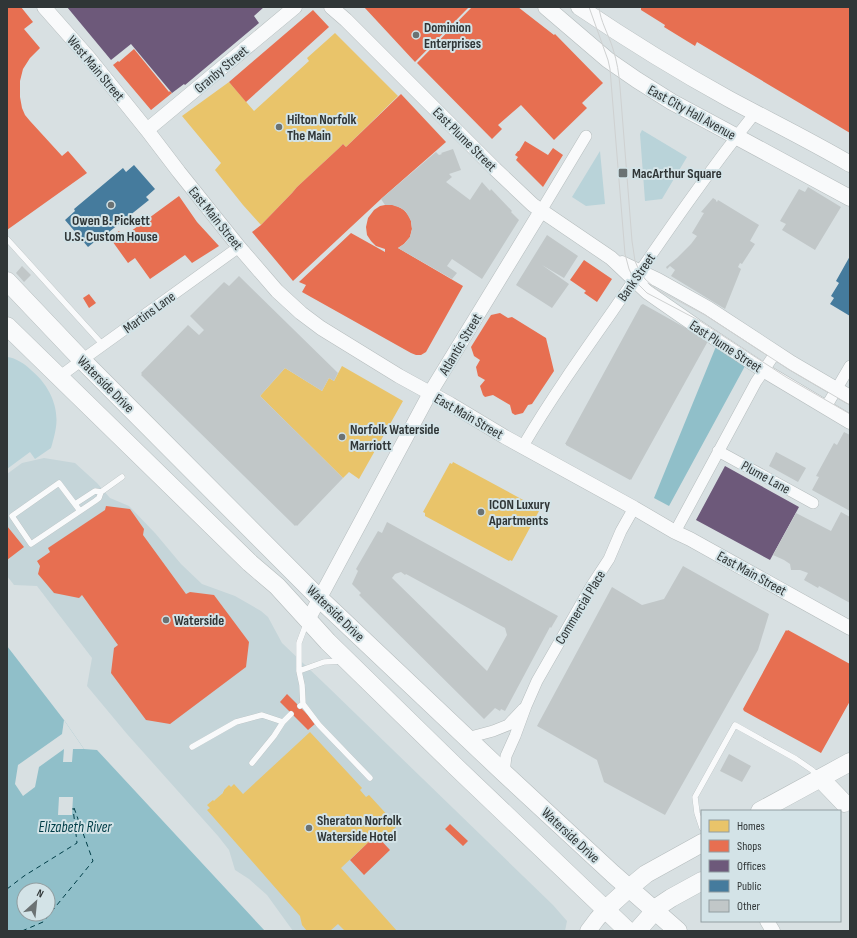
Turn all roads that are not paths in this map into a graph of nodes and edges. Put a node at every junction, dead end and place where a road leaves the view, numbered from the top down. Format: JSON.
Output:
{"nodes":[{"id":1,"x":44,"y":7,"type":"edge"},
{"id":2,"x":295,"y":7,"type":"edge"},
{"id":3,"x":331,"y":7,"type":"edge"},
{"id":4,"x":576,"y":7,"type":"edge"},
{"id":5,"x":579,"y":7,"type":"edge"},
{"id":6,"x":548,"y":8,"type":"edge"},
{"id":7,"x":563,"y":22,"type":"junction"},
{"id":8,"x":755,"y":113,"type":"junction"},
{"id":9,"x":147,"y":130,"type":"junction"},
{"id":10,"x":586,"y":136,"type":"dead end"},
{"id":11,"x":736,"y":137,"type":"junction"},
{"id":12,"x":850,"y":164,"type":"edge"},
{"id":13,"x":850,"y":198,"type":"edge"},
{"id":14,"x":541,"y":210,"type":"junction"},
{"id":15,"x":7,"y":239,"type":"edge"},
{"id":16,"x":239,"y":247,"type":"junction"},
{"id":17,"x":637,"y":276,"type":"junction"},
{"id":18,"x":7,"y":281,"type":"edge"},
{"id":19,"x":7,"y":326,"type":"edge"},
{"id":20,"x":103,"y":345,"type":"junction"},
{"id":21,"x":776,"y":352,"type":"junction"},
{"id":22,"x":82,"y":360,"type":"junction"},
{"id":23,"x":850,"y":366,"type":"edge"},
{"id":24,"x":763,"y":370,"type":"junction"},
{"id":25,"x":59,"y":377,"type":"junction"},
{"id":26,"x":837,"y":389,"type":"junction"},
{"id":27,"x":430,"y":393,"type":"junction"},
{"id":28,"x":850,"y":397,"type":"edge"},
{"id":29,"x":826,"y":408,"type":"junction"},
{"id":30,"x":132,"y":410,"type":"junction"},
{"id":31,"x":99,"y":416,"type":"junction"},
{"id":32,"x":850,"y":422,"type":"edge"},
{"id":33,"x":523,"y":446,"type":"junction"},
{"id":34,"x":718,"y":452,"type":"junction"},
{"id":35,"x":122,"y":477,"type":"dead end"},
{"id":36,"x":101,"y":492,"type":"junction"},
{"id":37,"x":813,"y":503,"type":"dead end"},
{"id":38,"x":75,"y":504,"type":"junction"},
{"id":39,"x":634,"y":508,"type":"junction"},
{"id":40,"x":80,"y":511,"type":"junction"},
{"id":41,"x":675,"y":532,"type":"junction"},
{"id":42,"x":319,"y":598,"type":"junction"},
{"id":43,"x":308,"y":620,"type":"junction"},
{"id":44,"x":850,"y":628,"type":"edge"},
{"id":45,"x":347,"y":661,"type":"junction"},
{"id":46,"x":299,"y":671,"type":"junction"},
{"id":47,"x":526,"y":706,"type":"junction"},
{"id":48,"x":292,"y":714,"type":"dead end"},
{"id":49,"x":283,"y":722,"type":"junction"},
{"id":50,"x":467,"y":738,"type":"junction"},
{"id":51,"x":192,"y":747,"type":"dead end"},
{"id":52,"x":850,"y":762,"type":"edge"},
{"id":53,"x":252,"y":763,"type":"dead end"},
{"id":54,"x":504,"y":773,"type":"junction"},
{"id":55,"x":370,"y":778,"type":"dead end"},
{"id":56,"x":820,"y":778,"type":"junction"},
{"id":57,"x":841,"y":805,"type":"edge"},
{"id":58,"x":765,"y":809,"type":"edge"},
{"id":59,"x":701,"y":825,"type":"edge"},
{"id":60,"x":701,"y":844,"type":"edge"},
{"id":61,"x":701,"y":882,"type":"edge"},
{"id":62,"x":629,"y":888,"type":"junction"},
{"id":63,"x":605,"y":910,"type":"junction"},
{"id":64,"x":655,"y":910,"type":"junction"},
{"id":65,"x":768,"y":922,"type":"edge"},
{"id":66,"x":588,"y":931,"type":"edge"},
{"id":67,"x":628,"y":931,"type":"edge"},
{"id":68,"x":637,"y":931,"type":"edge"},
{"id":69,"x":678,"y":931,"type":"edge"},
{"id":70,"x":773,"y":931,"type":"edge"}],
"edges":[{"from":1,"to":9,"type":"street","name":"West Main Street"},
{"from":2,"to":9,"type":"street","name":"Granby Street"},
{"from":3,"to":14,"type":"street","name":"East Plume Street"},
{"from":4,"to":7,"type":"main road"},
{"from":5,"to":8,"type":"main road","name":"East City Hall Avenue"},
{"from":6,"to":7,"type":"main road","name":"East City Hall Avenue"},
{"from":7,"to":11,"type":"main road","name":"East City Hall Avenue"},
{"from":8,"to":11,"type":"street","name":"Bank Street"},
{"from":8,"to":12,"type":"main road","name":"East City Hall Avenue"},
{"from":9,"to":16,"type":"street","name":"East Main Street"},
{"from":10,"to":14,"type":"street","name":"Atlantic Street"},
{"from":11,"to":13,"type":"main road","name":"East City Hall Avenue"},
{"from":11,"to":17,"type":"street","name":"Bank Street"},
{"from":14,"to":17,"type":"street","name":"East Plume Street"},
{"from":14,"to":27,"type":"street","name":"Atlantic Street"},
{"from":15,"to":20,"type":"lane"},
{"from":16,"to":20,"type":"street","name":"Martins Lane"},
{"from":16,"to":27,"type":"street","name":"East Main Street"},
{"from":17,"to":21,"type":"street","name":"East Plume Street"},
{"from":17,"to":24,"type":"street","name":"East Plume Street"},
{"from":17,"to":33,"type":"street","name":"Bank Street"},
{"from":18,"to":22,"type":"main road","name":"Waterside Drive"},
{"from":19,"to":25,"type":"main road","name":"Waterside Drive"},
{"from":20,"to":22,"type":"street","name":"Martins Lane"},
{"from":21,"to":24,"type":"street"},
{"from":21,"to":26,"type":"street","name":"East Plume Street"},
{"from":22,"to":25,"type":"street","name":"Martins Lane"},
{"from":22,"to":30,"type":"main road","name":"Waterside Drive"},
{"from":23,"to":26,"type":"street"},
{"from":24,"to":29,"type":"street","name":"East Plume Street"},
{"from":24,"to":34,"type":"street"},
{"from":25,"to":31,"type":"main road","name":"Waterside Drive"},
{"from":26,"to":28,"type":"street","name":"East Plume Street"},
{"from":26,"to":29,"type":"street"},
{"from":27,"to":33,"type":"street","name":"East Main Street"},
{"from":27,"to":42,"type":"street","name":"Atlantic Street"},
{"from":29,"to":32,"type":"street","name":"East Plume Street"},
{"from":30,"to":31,"type":"main road"},
{"from":30,"to":42,"type":"main road","name":"Waterside Drive"},
{"from":31,"to":43,"type":"main road","name":"Waterside Drive"},
{"from":33,"to":39,"type":"street","name":"East Main Street"},
{"from":34,"to":37,"type":"street","name":"Plume Lane"},
{"from":34,"to":41,"type":"street"},
{"from":35,"to":36,"type":"lane"},
{"from":36,"to":38,"type":"lane"},
{"from":36,"to":40,"type":"lane"},
{"from":38,"to":40,"type":"lane"},
{"from":38,"to":40,"type":"lane"},
{"from":39,"to":41,"type":"street","name":"East Main Street"},
{"from":39,"to":47,"type":"street","name":"Commercial Place"},
{"from":41,"to":44,"type":"street","name":"East Main Street"},
{"from":42,"to":43,"type":"street","name":"Atlantic Street"},
{"from":42,"to":50,"type":"main road","name":"Waterside Drive"},
{"from":43,"to":45,"type":"main road","name":"Waterside Drive"},
{"from":43,"to":46,"type":"lane"},
{"from":45,"to":46,"type":"lane"},
{"from":45,"to":63,"type":"main road","name":"Waterside Drive"},
{"from":46,"to":55,"type":"lane"},
{"from":47,"to":50,"type":"street","name":"Commercial Place"},
{"from":47,"to":54,"type":"street","name":"Commercial Place"},
{"from":48,"to":49,"type":"lane"},
{"from":49,"to":51,"type":"lane"},
{"from":49,"to":53,"type":"lane"},
{"from":50,"to":54,"type":"main road","name":"Waterside Drive"},
{"from":52,"to":56,"type":"main road"},
{"from":54,"to":62,"type":"main road","name":"Waterside Drive"},
{"from":56,"to":57,"type":"main road"},
{"from":56,"to":58,"type":"main road"},
{"from":56,"to":59,"type":"lane"},
{"from":60,"to":62,"type":"main road"},
{"from":61,"to":64,"type":"main road"},
{"from":62,"to":63,"type":"main road"},
{"from":62,"to":64,"type":"main road","name":"Waterside Drive"},
{"from":63,"to":66,"type":"main road"},
{"from":63,"to":67,"type":"main road","name":"Waterside Drive"},
{"from":64,"to":68,"type":"main road"},
{"from":64,"to":69,"type":"main road","name":"Waterside Drive"},
{"from":65,"to":70,"type":"street"}]}
